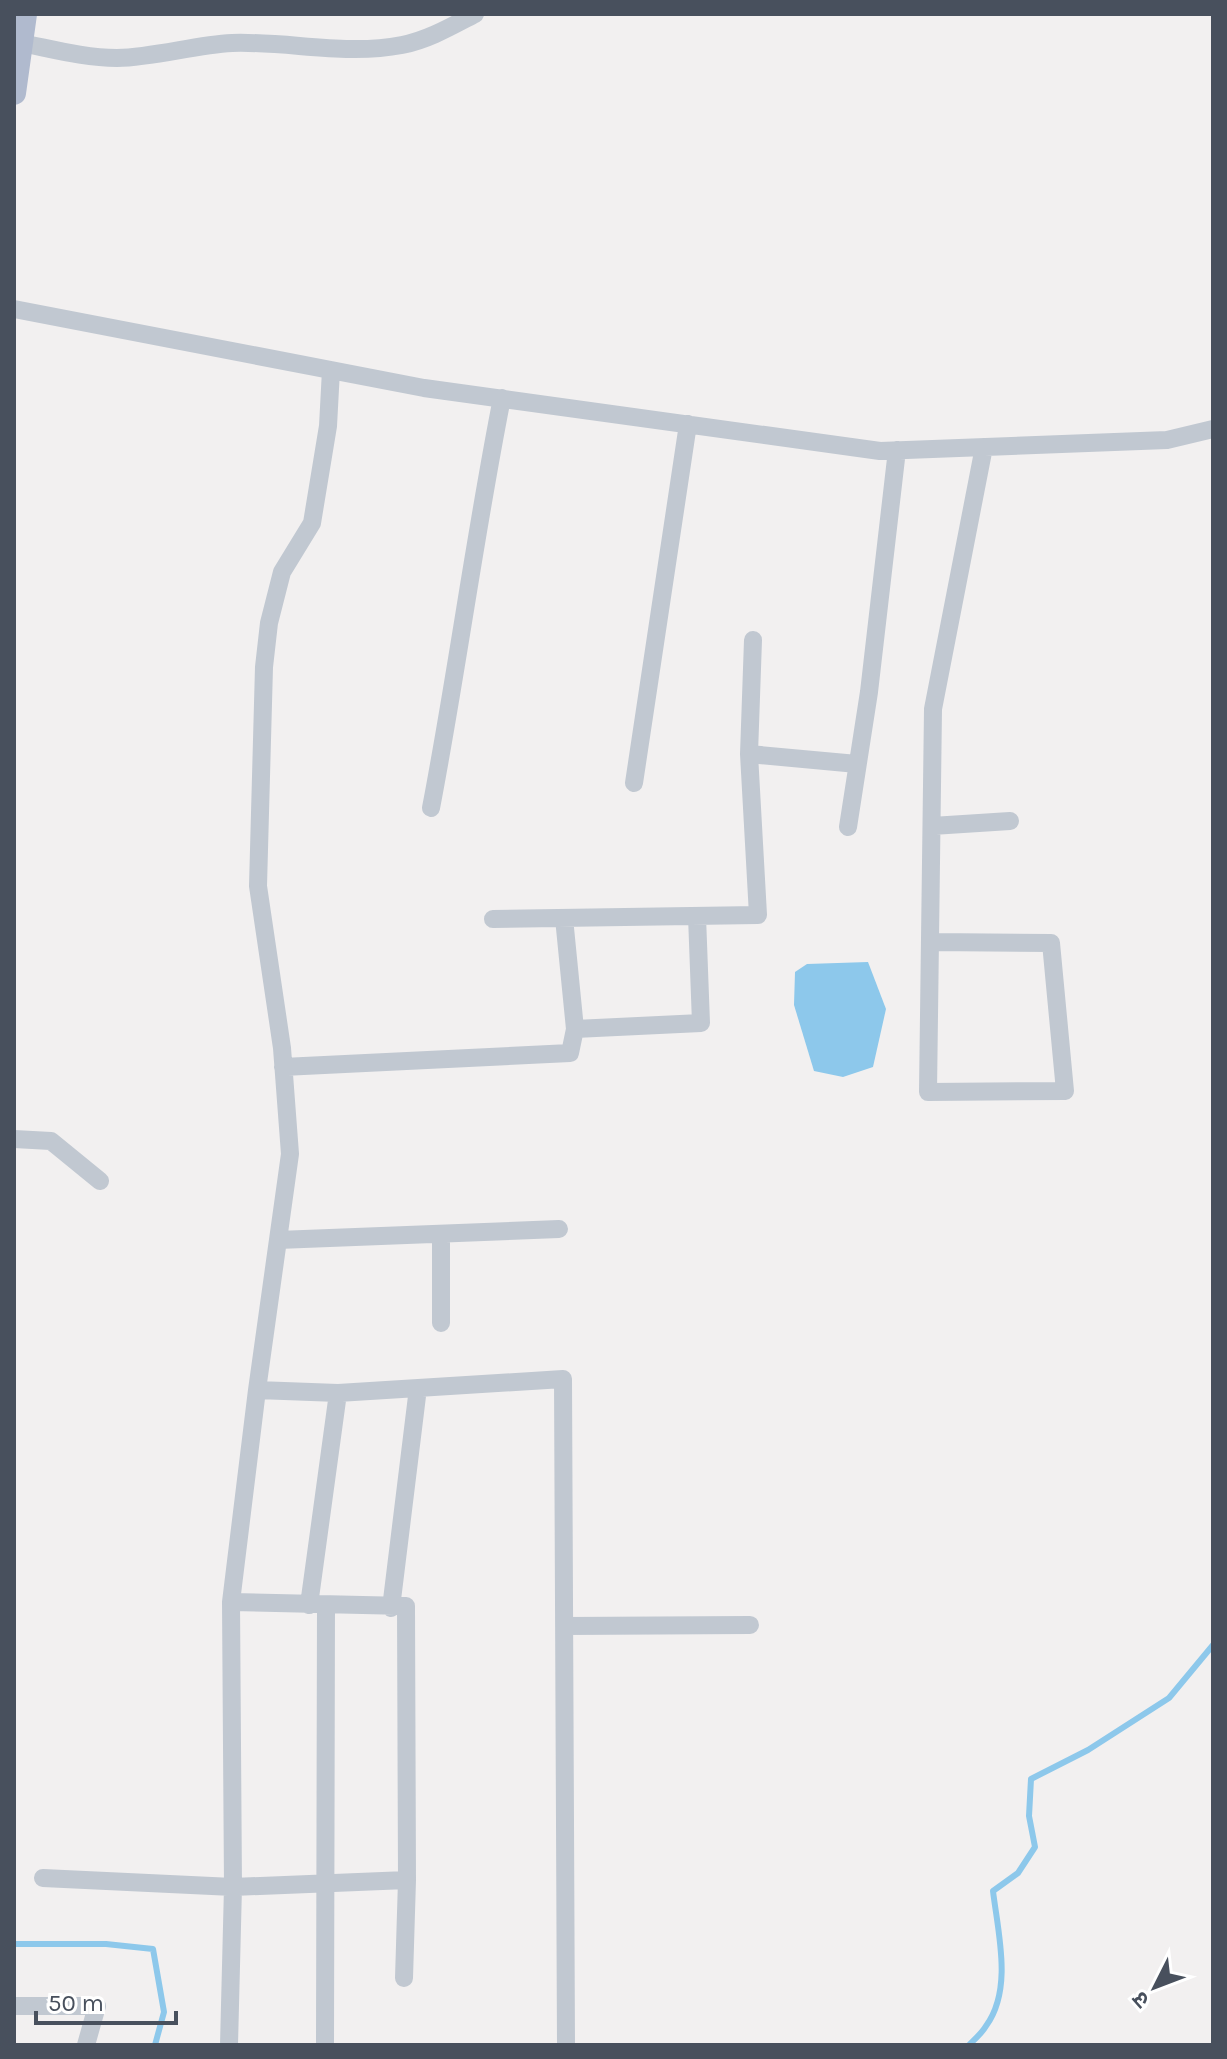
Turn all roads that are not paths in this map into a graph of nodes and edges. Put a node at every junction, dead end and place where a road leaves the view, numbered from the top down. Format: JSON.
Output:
{"nodes":[{"id":1,"x":25,"y":14,"type":"edge"},
{"id":2,"x":473,"y":14,"type":"edge"},
{"id":3,"x":21,"y":43,"type":"junction"},
{"id":4,"x":14,"y":93,"type":"edge"},
{"id":5,"x":14,"y":309,"type":"edge"},
{"id":6,"x":331,"y":370,"type":"junction"},
{"id":7,"x":502,"y":398,"type":"junction"},
{"id":8,"x":688,"y":424,"type":"junction"},
{"id":9,"x":1213,"y":429,"type":"edge"},
{"id":10,"x":984,"y":447,"type":"junction"},
{"id":11,"x":897,"y":450,"type":"junction"},
{"id":12,"x":753,"y":640,"type":"dead end"},
{"id":13,"x":749,"y":754,"type":"junction"},
{"id":14,"x":857,"y":764,"type":"junction"},
{"id":15,"x":634,"y":783,"type":"dead end"},
{"id":16,"x":431,"y":808,"type":"dead end"},
{"id":17,"x":1010,"y":821,"type":"dead end"},
{"id":18,"x":932,"y":826,"type":"junction"},
{"id":19,"x":848,"y":827,"type":"dead end"},
{"id":20,"x":697,"y":916,"type":"junction"},
{"id":21,"x":564,"y":918,"type":"junction"},
{"id":22,"x":493,"y":919,"type":"dead end"},
{"id":23,"x":930,"y":942,"type":"junction"},
{"id":24,"x":575,"y":1029,"type":"junction"},
{"id":25,"x":283,"y":1067,"type":"junction"},
{"id":26,"x":14,"y":1139,"type":"edge"},
{"id":27,"x":100,"y":1181,"type":"dead end"},
{"id":28,"x":559,"y":1229,"type":"dead end"},
{"id":29,"x":441,"y":1234,"type":"junction"},
{"id":30,"x":278,"y":1240,"type":"junction"},
{"id":31,"x":441,"y":1323,"type":"dead end"},
{"id":32,"x":418,"y":1388,"type":"junction"},
{"id":33,"x":257,"y":1390,"type":"junction"},
{"id":34,"x":338,"y":1393,"type":"junction"},
{"id":35,"x":231,"y":1602,"type":"junction"},
{"id":36,"x":318,"y":1605,"type":"junction"},
{"id":37,"x":391,"y":1608,"type":"junction"},
{"id":38,"x":750,"y":1625,"type":"dead end"},
{"id":39,"x":565,"y":1626,"type":"junction"},
{"id":40,"x":43,"y":1878,"type":"dead end"},
{"id":41,"x":407,"y":1880,"type":"junction"},
{"id":42,"x":324,"y":1883,"type":"junction"},
{"id":43,"x":233,"y":1887,"type":"junction"},
{"id":44,"x":404,"y":1978,"type":"dead end"},
{"id":45,"x":14,"y":2006,"type":"edge"},
{"id":46,"x":86,"y":2045,"type":"edge"},
{"id":47,"x":229,"y":2045,"type":"edge"},
{"id":48,"x":325,"y":2045,"type":"edge"},
{"id":49,"x":566,"y":2045,"type":"edge"}],
"edges":[{"from":1,"to":3,"type":"main road"},
{"from":2,"to":3,"type":"street"},
{"from":3,"to":4,"type":"main road"},
{"from":5,"to":6,"type":"street"},
{"from":6,"to":7,"type":"street"},
{"from":6,"to":25,"type":"street"},
{"from":7,"to":8,"type":"street"},
{"from":7,"to":16,"type":"street"},
{"from":8,"to":11,"type":"street"},
{"from":8,"to":15,"type":"street"},
{"from":9,"to":10,"type":"street"},
{"from":10,"to":11,"type":"street"},
{"from":10,"to":18,"type":"street"},
{"from":11,"to":14,"type":"street"},
{"from":12,"to":13,"type":"street"},
{"from":13,"to":14,"type":"street"},
{"from":13,"to":20,"type":"street"},
{"from":14,"to":19,"type":"street"},
{"from":17,"to":18,"type":"street"},
{"from":18,"to":23,"type":"street"},
{"from":20,"to":21,"type":"street"},
{"from":20,"to":24,"type":"street"},
{"from":21,"to":22,"type":"street"},
{"from":21,"to":24,"type":"street"},
{"from":23,"to":23,"type":"street"},
{"from":24,"to":25,"type":"street"},
{"from":25,"to":30,"type":"street"},
{"from":26,"to":27,"type":"street"},
{"from":28,"to":29,"type":"street"},
{"from":29,"to":30,"type":"street"},
{"from":29,"to":31,"type":"street"},
{"from":30,"to":33,"type":"street"},
{"from":32,"to":34,"type":"street"},
{"from":32,"to":37,"type":"street"},
{"from":32,"to":39,"type":"street"},
{"from":33,"to":34,"type":"street"},
{"from":33,"to":35,"type":"street"},
{"from":34,"to":36,"type":"street"},
{"from":35,"to":36,"type":"street"},
{"from":35,"to":43,"type":"street"},
{"from":36,"to":37,"type":"street"},
{"from":36,"to":42,"type":"street"},
{"from":37,"to":41,"type":"street"},
{"from":38,"to":39,"type":"street"},
{"from":39,"to":49,"type":"street"},
{"from":40,"to":43,"type":"street"},
{"from":41,"to":42,"type":"street"},
{"from":41,"to":44,"type":"street"},
{"from":42,"to":43,"type":"street"},
{"from":42,"to":48,"type":"street"},
{"from":43,"to":47,"type":"street"},
{"from":45,"to":46,"type":"street"}]}
